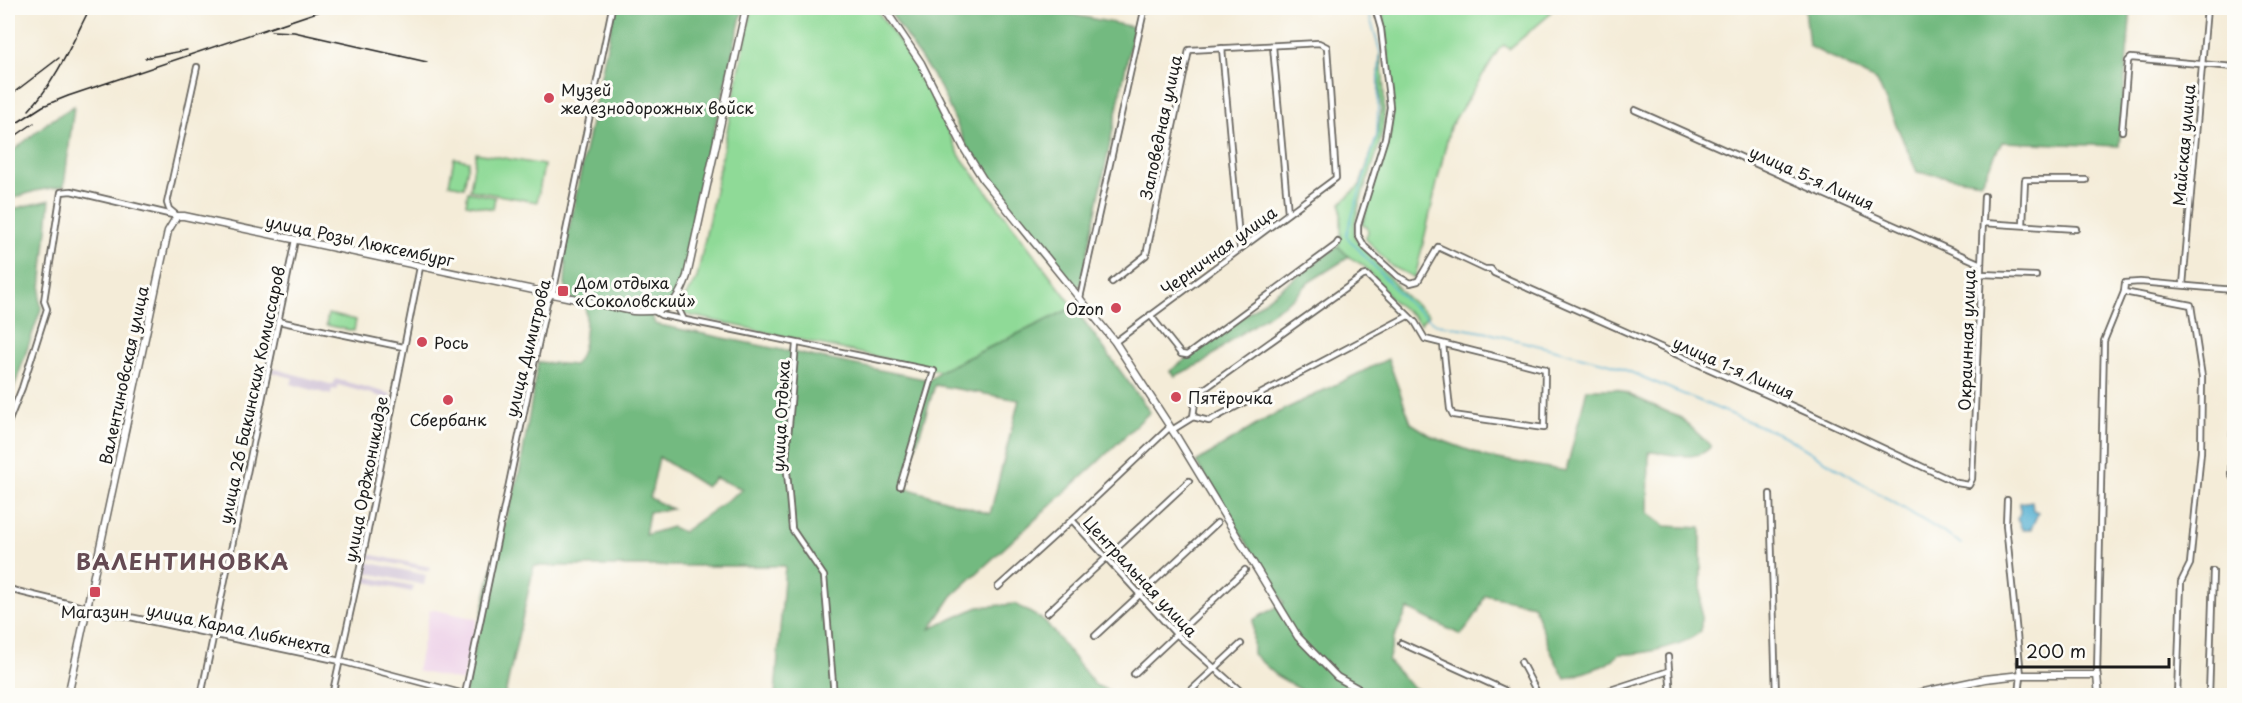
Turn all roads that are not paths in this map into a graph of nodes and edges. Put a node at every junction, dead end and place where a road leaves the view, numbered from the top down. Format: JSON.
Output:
{"nodes":[{"id":1,"x":612,"y":8,"type":"edge"},
{"id":2,"x":746,"y":8,"type":"edge"},
{"id":3,"x":884,"y":8,"type":"edge"},
{"id":4,"x":1162,"y":8,"type":"edge"},
{"id":5,"x":1374,"y":8,"type":"edge"},
{"id":6,"x":2207,"y":8,"type":"edge"},
{"id":7,"x":1273,"y":46,"type":"junction"},
{"id":8,"x":1222,"y":48,"type":"junction"},
{"id":9,"x":2202,"y":64,"type":"junction"},
{"id":10,"x":197,"y":67,"type":"dead end"},
{"id":11,"x":2235,"y":67,"type":"edge"},
{"id":12,"x":1635,"y":110,"type":"dead end"},
{"id":13,"x":2122,"y":131,"type":"dead end"},
{"id":14,"x":1336,"y":178,"type":"joint"},
{"id":15,"x":2086,"y":180,"type":"dead end"},
{"id":16,"x":1984,"y":196,"type":"dead end"},
{"id":17,"x":1288,"y":213,"type":"junction"},
{"id":18,"x":177,"y":216,"type":"junction"},
{"id":19,"x":1983,"y":223,"type":"junction"},
{"id":20,"x":2023,"y":225,"type":"junction"},
{"id":21,"x":2076,"y":229,"type":"dead end"},
{"id":22,"x":295,"y":240,"type":"junction"},
{"id":23,"x":1338,"y":242,"type":"dead end"},
{"id":24,"x":1240,"y":249,"type":"junction"},
{"id":25,"x":1981,"y":264,"type":"junction"},
{"id":26,"x":420,"y":267,"type":"junction"},
{"id":27,"x":1980,"y":274,"type":"junction"},
{"id":28,"x":2036,"y":276,"type":"dead end"},
{"id":29,"x":1112,"y":282,"type":"dead end"},
{"id":30,"x":2182,"y":285,"type":"junction"},
{"id":31,"x":2235,"y":290,"type":"edge"},
{"id":32,"x":2124,"y":292,"type":"junction"},
{"id":33,"x":552,"y":295,"type":"junction"},
{"id":34,"x":1080,"y":298,"type":"junction"},
{"id":35,"x":675,"y":302,"type":"junction"},
{"id":36,"x":654,"y":311,"type":"junction"},
{"id":37,"x":1150,"y":315,"type":"junction"},
{"id":38,"x":1408,"y":316,"type":"junction"},
{"id":39,"x":684,"y":320,"type":"junction"},
{"id":40,"x":278,"y":321,"type":"junction"},
{"id":41,"x":1115,"y":342,"type":"junction"},
{"id":42,"x":796,"y":344,"type":"junction"},
{"id":43,"x":1443,"y":345,"type":"junction"},
{"id":44,"x":403,"y":347,"type":"junction"},
{"id":45,"x":2235,"y":408,"type":"edge"},
{"id":46,"x":1193,"y":417,"type":"junction"},
{"id":47,"x":8,"y":423,"type":"edge"},
{"id":48,"x":1171,"y":428,"type":"junction"},
{"id":49,"x":2235,"y":480,"type":"edge"},
{"id":50,"x":1189,"y":481,"type":"dead end"},
{"id":51,"x":1969,"y":484,"type":"joint"},
{"id":52,"x":900,"y":486,"type":"dead end"},
{"id":53,"x":1770,"y":494,"type":"dead end"},
{"id":54,"x":2007,"y":500,"type":"dead end"},
{"id":55,"x":1072,"y":520,"type":"junction"},
{"id":56,"x":1217,"y":523,"type":"dead end"},
{"id":57,"x":1107,"y":557,"type":"junction"},
{"id":58,"x":1245,"y":570,"type":"dead end"},
{"id":59,"x":2213,"y":571,"type":"dead end"},
{"id":60,"x":998,"y":586,"type":"dead end"},
{"id":61,"x":8,"y":589,"type":"edge"},
{"id":62,"x":1141,"y":595,"type":"junction"},
{"id":63,"x":87,"y":608,"type":"junction"},
{"id":64,"x":1047,"y":613,"type":"dead end"},
{"id":65,"x":1175,"y":633,"type":"junction"},
{"id":66,"x":214,"y":634,"type":"junction"},
{"id":67,"x":1095,"y":636,"type":"dead end"},
{"id":68,"x":1401,"y":643,"type":"dead end"},
{"id":69,"x":1241,"y":644,"type":"dead end"},
{"id":70,"x":1668,"y":657,"type":"dead end"},
{"id":71,"x":340,"y":661,"type":"junction"},
{"id":72,"x":1521,"y":662,"type":"dead end"},
{"id":73,"x":1215,"y":667,"type":"junction"},
{"id":74,"x":1669,"y":671,"type":"junction"},
{"id":75,"x":1134,"y":674,"type":"dead end"},
{"id":76,"x":2021,"y":675,"type":"junction"},
{"id":77,"x":2097,"y":675,"type":"junction"},
{"id":78,"x":1960,"y":684,"type":"junction"},
{"id":79,"x":1504,"y":690,"type":"dead end"},
{"id":80,"x":465,"y":694,"type":"edge"},
{"id":81,"x":68,"y":696,"type":"edge"},
{"id":82,"x":201,"y":696,"type":"edge"},
{"id":83,"x":332,"y":696,"type":"edge"},
{"id":84,"x":472,"y":696,"type":"edge"},
{"id":85,"x":834,"y":696,"type":"edge"},
{"id":86,"x":1185,"y":696,"type":"edge"},
{"id":87,"x":1246,"y":696,"type":"edge"},
{"id":88,"x":1371,"y":696,"type":"edge"},
{"id":89,"x":1539,"y":696,"type":"edge"},
{"id":90,"x":1592,"y":696,"type":"edge"},
{"id":91,"x":1671,"y":696,"type":"edge"},
{"id":92,"x":1776,"y":696,"type":"edge"},
{"id":93,"x":1905,"y":696,"type":"edge"},
{"id":94,"x":1962,"y":696,"type":"edge"},
{"id":95,"x":2019,"y":696,"type":"edge"},
{"id":96,"x":2099,"y":696,"type":"edge"},
{"id":97,"x":2177,"y":696,"type":"edge"},
{"id":98,"x":2209,"y":696,"type":"edge"}],
"edges":[{"from":1,"to":33,"type":"street","name":"улица Димитрова"},
{"from":2,"to":35,"type":"main road"},
{"from":3,"to":34,"type":"main road"},
{"from":4,"to":34,"type":"street"},
{"from":5,"to":51,"type":"street","name":"улица 1-я Линия"},
{"from":6,"to":9,"type":"street","name":"Майская улица"},
{"from":7,"to":8,"type":"street","name":"Заповедная улица"},
{"from":7,"to":14,"type":"street","name":"Заповедная улица"},
{"from":7,"to":17,"type":"street"},
{"from":8,"to":24,"type":"street"},
{"from":8,"to":29,"type":"street","name":"Заповедная улица"},
{"from":9,"to":11,"type":"street"},
{"from":9,"to":13,"type":"street"},
{"from":9,"to":30,"type":"street","name":"Майская улица"},
{"from":10,"to":18,"type":"street"},
{"from":12,"to":25,"type":"street","name":"улица 5-я Линия"},
{"from":14,"to":17,"type":"street","name":"Черничная улица"},
{"from":15,"to":20,"type":"street"},
{"from":16,"to":19,"type":"street","name":"Окраинная улица"},
{"from":17,"to":24,"type":"street","name":"Черничная улица"},
{"from":18,"to":22,"type":"main road","name":"улица Розы Люксембург"},
{"from":18,"to":47,"type":"street","name":"улица Розы Люксембург"},
{"from":18,"to":63,"type":"main road","name":"Валентиновская улица"},
{"from":19,"to":20,"type":"street"},
{"from":19,"to":25,"type":"street","name":"Окраинная улица"},
{"from":20,"to":21,"type":"street"},
{"from":22,"to":26,"type":"main road","name":"улица Розы Люксембург"},
{"from":22,"to":40,"type":"street","name":"улица 26 Бакинских Комиссаров"},
{"from":23,"to":37,"type":"street"},
{"from":24,"to":37,"type":"street","name":"Черничная улица"},
{"from":25,"to":27,"type":"street","name":"Окраинная улица"},
{"from":26,"to":33,"type":"main road","name":"улица Розы Люксембург"},
{"from":26,"to":44,"type":"street","name":"улица Орджоникидзе"},
{"from":27,"to":28,"type":"street"},
{"from":27,"to":51,"type":"street","name":"Окраинная улица"},
{"from":30,"to":31,"type":"street"},
{"from":30,"to":32,"type":"street"},
{"from":32,"to":77,"type":"street"},
{"from":32,"to":97,"type":"street"},
{"from":33,"to":36,"type":"main road","name":"улица Розы Люксембург"},
{"from":33,"to":80,"type":"street","name":"улица Димитрова"},
{"from":34,"to":41,"type":"main road"},
{"from":35,"to":36,"type":"main road"},
{"from":35,"to":39,"type":"street"},
{"from":36,"to":39,"type":"street"},
{"from":37,"to":41,"type":"street","name":"Черничная улица"},
{"from":38,"to":43,"type":"street"},
{"from":38,"to":46,"type":"street"},
{"from":38,"to":46,"type":"street"},
{"from":39,"to":42,"type":"street"},
{"from":40,"to":44,"type":"street"},
{"from":40,"to":66,"type":"street","name":"улица 26 Бакинских Комиссаров"},
{"from":41,"to":48,"type":"main road"},
{"from":42,"to":52,"type":"street"},
{"from":42,"to":85,"type":"street","name":"улица Отдыха"},
{"from":43,"to":43,"type":"street"},
{"from":44,"to":71,"type":"street","name":"улица Орджоникидзе"},
{"from":45,"to":49,"type":"street"},
{"from":46,"to":48,"type":"street"},
{"from":48,"to":55,"type":"street"},
{"from":48,"to":88,"type":"main road"},
{"from":50,"to":57,"type":"street"},
{"from":53,"to":92,"type":"street"},
{"from":54,"to":76,"type":"street"},
{"from":55,"to":57,"type":"street","name":"Центральная улица"},
{"from":55,"to":60,"type":"street"},
{"from":56,"to":62,"type":"street"},
{"from":57,"to":62,"type":"street","name":"Центральная улица"},
{"from":57,"to":64,"type":"street"},
{"from":58,"to":65,"type":"street"},
{"from":59,"to":98,"type":"street"},
{"from":61,"to":63,"type":"street","name":"улица Карла Либкнехта"},
{"from":62,"to":65,"type":"street","name":"Центральная улица"},
{"from":62,"to":67,"type":"street"},
{"from":63,"to":66,"type":"street","name":"улица Карла Либкнехта"},
{"from":63,"to":81,"type":"main road","name":"Валентиновская улица"},
{"from":65,"to":73,"type":"street","name":"Центральная улица"},
{"from":65,"to":75,"type":"street"},
{"from":66,"to":71,"type":"street","name":"улица Карла Либкнехта"},
{"from":66,"to":82,"type":"street","name":"улица 26 Бакинских Комиссаров"},
{"from":68,"to":79,"type":"street"},
{"from":69,"to":73,"type":"street"},
{"from":70,"to":74,"type":"street"},
{"from":71,"to":80,"type":"street","name":"улица Карла Либкнехта"},
{"from":71,"to":83,"type":"street","name":"улица Орджоникидзе"},
{"from":72,"to":89,"type":"street"},
{"from":73,"to":86,"type":"street"},
{"from":73,"to":87,"type":"street","name":"Центральная улица"},
{"from":74,"to":90,"type":"street"},
{"from":74,"to":91,"type":"street"},
{"from":76,"to":77,"type":"main road"},
{"from":76,"to":78,"type":"main road"},
{"from":76,"to":95,"type":"street"},
{"from":77,"to":96,"type":"main road"},
{"from":78,"to":93,"type":"main road"},
{"from":78,"to":94,"type":"street"},
{"from":80,"to":84,"type":"street","name":"улица Карла Либкнехта"}]}
